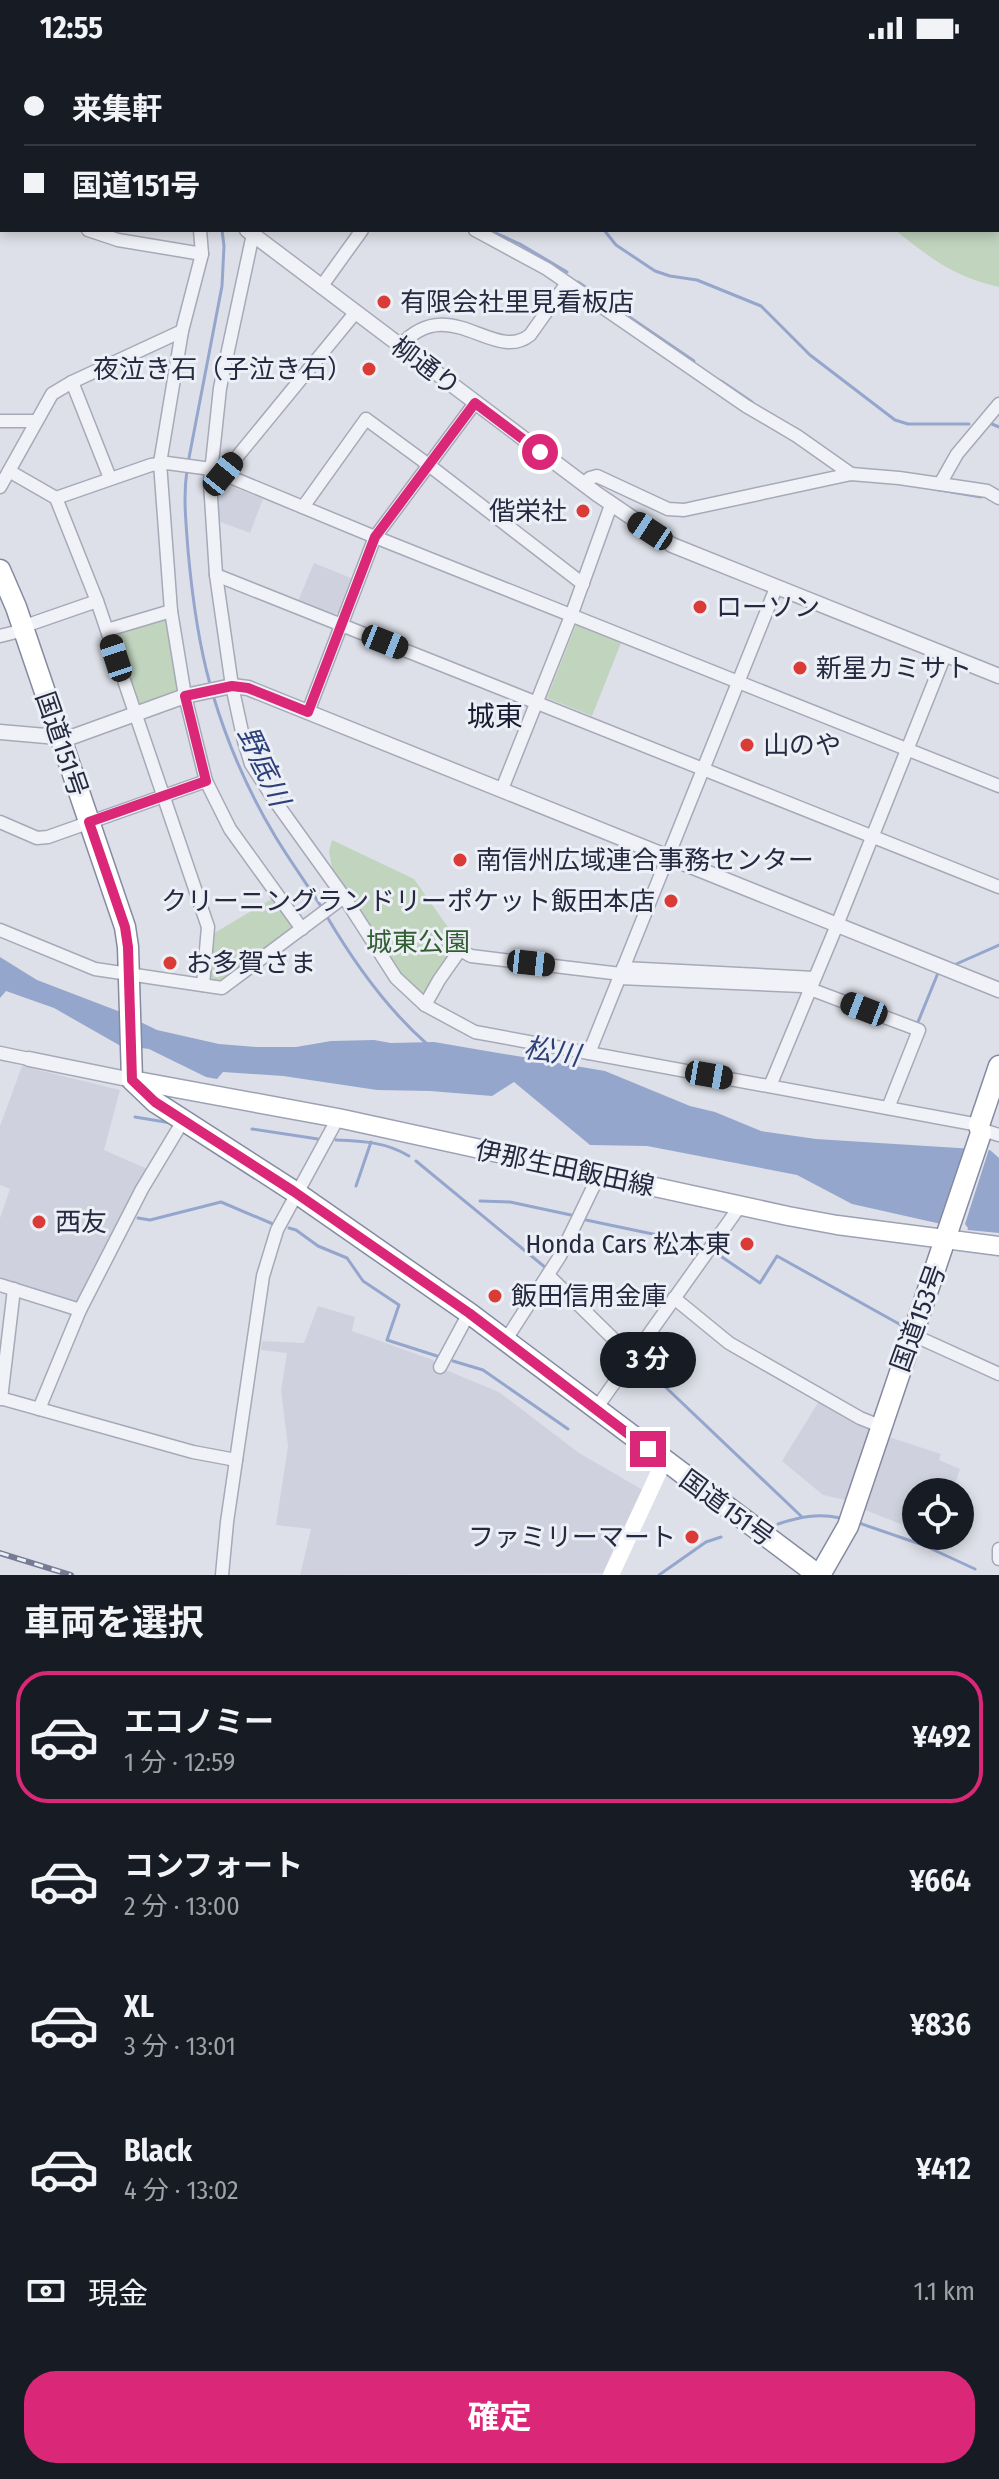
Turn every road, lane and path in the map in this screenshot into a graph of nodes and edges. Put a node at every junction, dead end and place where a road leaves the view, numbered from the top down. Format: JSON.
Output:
{"nodes":[{"id":1,"x":94,"y":232,"type":"edge"},
{"id":2,"x":200,"y":232,"type":"edge"},
{"id":3,"x":250,"y":232,"type":"edge"},
{"id":4,"x":361,"y":232,"type":"edge"},
{"id":5,"x":479,"y":232,"type":"edge"},
{"id":6,"x":202,"y":254,"type":"junction"},
{"id":7,"x":567,"y":283,"type":"junction"},
{"id":8,"x":321,"y":287,"type":"junction"},
{"id":9,"x":355,"y":313,"type":"junction"},
{"id":10,"x":182,"y":331,"type":"junction"},
{"id":11,"x":400,"y":346,"type":"junction"},
{"id":12,"x":72,"y":382,"type":"junction"},
{"id":13,"x":475,"y":403,"type":"junction"},
{"id":14,"x":999,"y":404,"type":"edge"},
{"id":15,"x":0,"y":421,"type":"edge"},
{"id":16,"x":36,"y":421,"type":"junction"},
{"id":17,"x":163,"y":463,"type":"junction"},
{"id":18,"x":430,"y":466,"type":"junction"},
{"id":19,"x":212,"y":470,"type":"junction"},
{"id":20,"x":9,"y":471,"type":"junction"},
{"id":21,"x":851,"y":474,"type":"junction"},
{"id":22,"x":110,"y":478,"type":"junction"},
{"id":23,"x":583,"y":484,"type":"junction"},
{"id":24,"x":940,"y":484,"type":"junction"},
{"id":25,"x":0,"y":487,"type":"edge"},
{"id":26,"x":56,"y":498,"type":"junction"},
{"id":27,"x":999,"y":498,"type":"edge"},
{"id":28,"x":611,"y":505,"type":"junction"},
{"id":29,"x":303,"y":507,"type":"junction"},
{"id":30,"x":375,"y":537,"type":"junction"},
{"id":31,"x":0,"y":570,"type":"edge"},
{"id":32,"x":216,"y":575,"type":"junction"},
{"id":33,"x":583,"y":584,"type":"junction"},
{"id":34,"x":776,"y":588,"type":"junction"},
{"id":35,"x":97,"y":601,"type":"junction"},
{"id":36,"x":171,"y":611,"type":"junction"},
{"id":37,"x":571,"y":616,"type":"junction"},
{"id":38,"x":342,"y":625,"type":"junction"},
{"id":39,"x":23,"y":628,"type":"junction"},
{"id":40,"x":107,"y":630,"type":"junction"},
{"id":41,"x":0,"y":636,"type":"edge"},
{"id":42,"x":945,"y":655,"type":"junction"},
{"id":43,"x":999,"y":676,"type":"edge"},
{"id":44,"x":738,"y":680,"type":"junction"},
{"id":45,"x":229,"y":687,"type":"junction"},
{"id":46,"x":190,"y":695,"type":"junction"},
{"id":47,"x":537,"y":703,"type":"junction"},
{"id":48,"x":308,"y":712,"type":"junction"},
{"id":49,"x":134,"y":714,"type":"junction"},
{"id":50,"x":0,"y":732,"type":"edge"},
{"id":51,"x":59,"y":737,"type":"junction"},
{"id":52,"x":906,"y":750,"type":"junction"},
{"id":53,"x":702,"y":768,"type":"junction"},
{"id":54,"x":206,"y":781,"type":"junction"},
{"id":55,"x":999,"y":786,"type":"edge"},
{"id":56,"x":502,"y":789,"type":"junction"},
{"id":57,"x":163,"y":796,"type":"junction"},
{"id":58,"x":0,"y":822,"type":"edge"},
{"id":59,"x":89,"y":822,"type":"junction"},
{"id":60,"x":871,"y":836,"type":"junction"},
{"id":61,"x":667,"y":856,"type":"junction"},
{"id":62,"x":999,"y":887,"type":"edge"},
{"id":63,"x":340,"y":900,"type":"junction"},
{"id":64,"x":837,"y":925,"type":"junction"},
{"id":65,"x":305,"y":927,"type":"junction"},
{"id":66,"x":0,"y":930,"type":"edge"},
{"id":67,"x":621,"y":973,"type":"junction"},
{"id":68,"x":129,"y":978,"type":"junction"},
{"id":69,"x":812,"y":983,"type":"junction"},
{"id":70,"x":203,"y":985,"type":"junction"},
{"id":71,"x":999,"y":990,"type":"edge"},
{"id":72,"x":425,"y":1005,"type":"junction"},
{"id":73,"x":0,"y":1053,"type":"edge"},
{"id":74,"x":589,"y":1053,"type":"junction"},
{"id":75,"x":29,"y":1059,"type":"joint"},
{"id":76,"x":999,"y":1066,"type":"edge"},
{"id":77,"x":132,"y":1071,"type":"junction"},
{"id":78,"x":770,"y":1086,"type":"junction"},
{"id":79,"x":888,"y":1108,"type":"junction"},
{"id":80,"x":338,"y":1118,"type":"junction"},
{"id":81,"x":183,"y":1121,"type":"junction"},
{"id":82,"x":986,"y":1131,"type":"edge"},
{"id":83,"x":599,"y":1175,"type":"junction"},
{"id":84,"x":298,"y":1194,"type":"junction"},
{"id":85,"x":740,"y":1206,"type":"junction"},
{"id":86,"x":948,"y":1233,"type":"junction"},
{"id":87,"x":999,"y":1246,"type":"edge"},
{"id":88,"x":548,"y":1275,"type":"junction"},
{"id":89,"x":0,"y":1285,"type":"edge"},
{"id":90,"x":14,"y":1289,"type":"junction"},
{"id":91,"x":674,"y":1298,"type":"junction"},
{"id":92,"x":80,"y":1310,"type":"junction"},
{"id":93,"x":469,"y":1313,"type":"junction"},
{"id":94,"x":913,"y":1335,"type":"junction"},
{"id":95,"x":505,"y":1341,"type":"junction"},
{"id":96,"x":632,"y":1357,"type":"junction"},
{"id":97,"x":440,"y":1367,"type":"dead end"},
{"id":98,"x":999,"y":1374,"type":"edge"},
{"id":99,"x":0,"y":1398,"type":"edge"},
{"id":100,"x":39,"y":1409,"type":"junction"},
{"id":101,"x":595,"y":1410,"type":"junction"},
{"id":102,"x":880,"y":1426,"type":"junction"},
{"id":103,"x":236,"y":1460,"type":"junction"},
{"id":104,"x":664,"y":1461,"type":"junction"},
{"id":105,"x":999,"y":1549,"type":"edge"},
{"id":106,"x":999,"y":1559,"type":"edge"},
{"id":107,"x":816,"y":1572,"type":"edge"},
{"id":108,"x":222,"y":1575,"type":"edge"},
{"id":109,"x":611,"y":1575,"type":"edge"}],
"edges":[{"from":1,"to":6,"type":"street"},
{"from":2,"to":6,"type":"street"},
{"from":3,"to":8,"type":"street","name":"柳通り"},
{"from":3,"to":19,"type":"street"},
{"from":4,"to":8,"type":"street"},
{"from":5,"to":7,"type":"street"},
{"from":6,"to":10,"type":"street"},
{"from":7,"to":11,"type":"street"},
{"from":7,"to":21,"type":"street"},
{"from":8,"to":9,"type":"street","name":"柳通り"},
{"from":9,"to":11,"type":"street","name":"柳通り"},
{"from":9,"to":19,"type":"street"},
{"from":10,"to":12,"type":"street"},
{"from":10,"to":17,"type":"street"},
{"from":11,"to":13,"type":"street","name":"柳通り"},
{"from":12,"to":16,"type":"street"},
{"from":12,"to":22,"type":"street"},
{"from":13,"to":18,"type":"street"},
{"from":13,"to":23,"type":"street","name":"柳通り"},
{"from":14,"to":24,"type":"street"},
{"from":15,"to":16,"type":"street"},
{"from":16,"to":20,"type":"street"},
{"from":17,"to":19,"type":"street"},
{"from":17,"to":22,"type":"street"},
{"from":17,"to":36,"type":"street"},
{"from":18,"to":29,"type":"street"},
{"from":18,"to":30,"type":"street"},
{"from":18,"to":33,"type":"street"},
{"from":19,"to":29,"type":"street"},
{"from":19,"to":32,"type":"street"},
{"from":20,"to":25,"type":"street"},
{"from":20,"to":26,"type":"street"},
{"from":21,"to":23,"type":"street"},
{"from":21,"to":24,"type":"street"},
{"from":22,"to":26,"type":"street"},
{"from":23,"to":28,"type":"street","name":"柳通り"},
{"from":24,"to":27,"type":"street"},
{"from":26,"to":35,"type":"street"},
{"from":28,"to":33,"type":"street"},
{"from":28,"to":34,"type":"street","name":"柳通り"},
{"from":29,"to":30,"type":"street"},
{"from":30,"to":37,"type":"street"},
{"from":30,"to":38,"type":"street"},
{"from":31,"to":39,"type":"highway","name":"国道151号"},
{"from":32,"to":38,"type":"street"},
{"from":32,"to":45,"type":"street"},
{"from":33,"to":37,"type":"street"},
{"from":34,"to":42,"type":"street","name":"柳通り"},
{"from":34,"to":44,"type":"street"},
{"from":35,"to":39,"type":"street"},
{"from":35,"to":40,"type":"street"},
{"from":36,"to":40,"type":"street"},
{"from":36,"to":46,"type":"street"},
{"from":37,"to":44,"type":"street"},
{"from":37,"to":47,"type":"street"},
{"from":38,"to":47,"type":"street"},
{"from":38,"to":48,"type":"street"},
{"from":39,"to":41,"type":"street"},
{"from":39,"to":51,"type":"highway","name":"国道151号"},
{"from":40,"to":49,"type":"street"},
{"from":42,"to":43,"type":"street","name":"柳通り"},
{"from":42,"to":52,"type":"street"},
{"from":44,"to":52,"type":"street"},
{"from":44,"to":53,"type":"street"},
{"from":45,"to":46,"type":"street"},
{"from":45,"to":48,"type":"street"},
{"from":45,"to":63,"type":"street"},
{"from":46,"to":49,"type":"street"},
{"from":46,"to":54,"type":"street"},
{"from":47,"to":53,"type":"street"},
{"from":47,"to":56,"type":"street"},
{"from":48,"to":56,"type":"street"},
{"from":49,"to":51,"type":"street"},
{"from":49,"to":57,"type":"street"},
{"from":50,"to":51,"type":"street"},
{"from":51,"to":59,"type":"highway","name":"国道151号"},
{"from":52,"to":55,"type":"street"},
{"from":52,"to":60,"type":"street"},
{"from":53,"to":60,"type":"street"},
{"from":53,"to":61,"type":"street"},
{"from":54,"to":57,"type":"street"},
{"from":54,"to":65,"type":"street"},
{"from":56,"to":61,"type":"street"},
{"from":57,"to":59,"type":"street"},
{"from":57,"to":70,"type":"street"},
{"from":58,"to":59,"type":"street"},
{"from":59,"to":68,"type":"highway","name":"国道151号"},
{"from":60,"to":62,"type":"street"},
{"from":60,"to":64,"type":"street"},
{"from":61,"to":64,"type":"street"},
{"from":61,"to":67,"type":"street"},
{"from":63,"to":65,"type":"street"},
{"from":63,"to":72,"type":"street"},
{"from":64,"to":69,"type":"street"},
{"from":64,"to":71,"type":"street"},
{"from":65,"to":70,"type":"street"},
{"from":66,"to":68,"type":"street"},
{"from":67,"to":69,"type":"street"},
{"from":67,"to":72,"type":"street"},
{"from":67,"to":74,"type":"street"},
{"from":68,"to":70,"type":"street"},
{"from":68,"to":77,"type":"highway","name":"国道151号"},
{"from":69,"to":78,"type":"street"},
{"from":69,"to":79,"type":"street"},
{"from":72,"to":74,"type":"street"},
{"from":73,"to":75,"type":"street"},
{"from":74,"to":78,"type":"street"},
{"from":75,"to":77,"type":"street"},
{"from":76,"to":82,"type":"highway","name":"国道153号"},
{"from":77,"to":80,"type":"main road","name":"伊那生田飯田線"},
{"from":77,"to":81,"type":"highway","name":"国道151号"},
{"from":78,"to":79,"type":"street"},
{"from":79,"to":82,"type":"street"},
{"from":80,"to":83,"type":"main road","name":"伊那生田飯田線"},
{"from":80,"to":84,"type":"street"},
{"from":81,"to":84,"type":"highway","name":"国道151号"},
{"from":81,"to":92,"type":"street"},
{"from":82,"to":86,"type":"highway","name":"国道153号"},
{"from":83,"to":85,"type":"main road","name":"伊那生田飯田線"},
{"from":83,"to":88,"type":"street"},
{"from":84,"to":93,"type":"highway","name":"国道151号"},
{"from":84,"to":103,"type":"street"},
{"from":85,"to":86,"type":"main road","name":"伊那生田飯田線"},
{"from":85,"to":91,"type":"street"},
{"from":86,"to":87,"type":"main road","name":"伊那生田飯田線"},
{"from":86,"to":94,"type":"highway","name":"国道153号"},
{"from":88,"to":95,"type":"street"},
{"from":88,"to":96,"type":"street"},
{"from":89,"to":90,"type":"street"},
{"from":90,"to":92,"type":"street"},
{"from":90,"to":99,"type":"street"},
{"from":91,"to":96,"type":"street"},
{"from":91,"to":102,"type":"street"},
{"from":92,"to":100,"type":"street"},
{"from":93,"to":95,"type":"highway","name":"国道151号"},
{"from":93,"to":97,"type":"street"},
{"from":94,"to":98,"type":"street"},
{"from":94,"to":102,"type":"highway","name":"国道153号"},
{"from":95,"to":101,"type":"highway","name":"国道151号"},
{"from":96,"to":101,"type":"street"},
{"from":99,"to":100,"type":"street"},
{"from":100,"to":103,"type":"street"},
{"from":101,"to":104,"type":"highway","name":"国道151号"},
{"from":102,"to":107,"type":"highway","name":"国道153号"},
{"from":103,"to":108,"type":"street"},
{"from":104,"to":107,"type":"highway","name":"国道151号"},
{"from":104,"to":109,"type":"main road"},
{"from":105,"to":106,"type":"street"}]}
